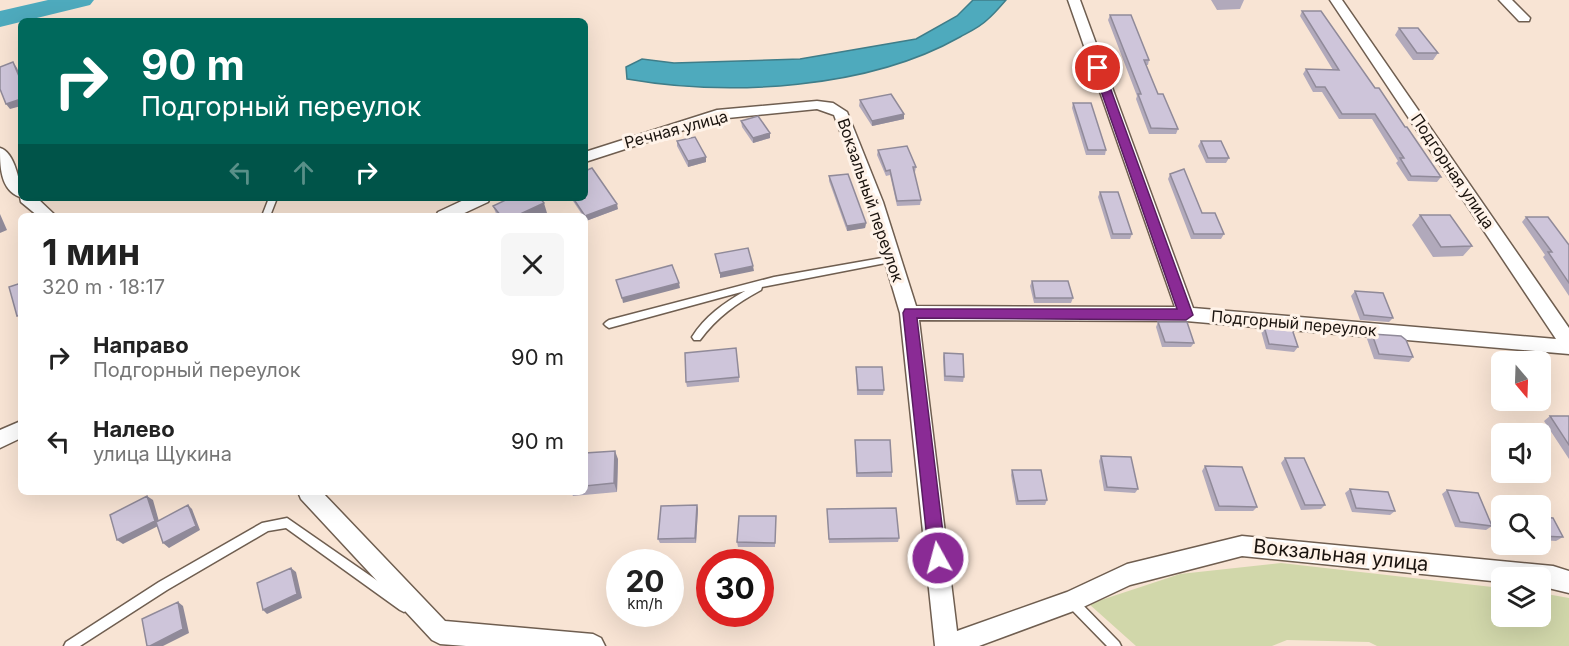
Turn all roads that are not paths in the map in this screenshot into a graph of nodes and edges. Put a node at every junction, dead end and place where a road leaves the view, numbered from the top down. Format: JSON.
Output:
{"nodes":[{"id":1,"x":1074,"y":0,"type":"edge"},
{"id":2,"x":1336,"y":0,"type":"edge"},
{"id":3,"x":1505,"y":0,"type":"edge"},
{"id":4,"x":1524,"y":18,"type":"dead end"},
{"id":5,"x":840,"y":112,"type":"joint"},
{"id":6,"x":0,"y":153,"type":"edge"},
{"id":7,"x":588,"y":156,"type":"edge"},
{"id":8,"x":18,"y":190,"type":"edge"},
{"id":9,"x":30,"y":201,"type":"edge"},
{"id":10,"x":476,"y":201,"type":"edge"},
{"id":11,"x":44,"y":213,"type":"edge"},
{"id":12,"x":450,"y":213,"type":"edge"},
{"id":13,"x":893,"y":259,"type":"junction"},
{"id":14,"x":774,"y":280,"type":"junction"},
{"id":15,"x":909,"y":313,"type":"junction"},
{"id":16,"x":1186,"y":315,"type":"junction"},
{"id":17,"x":609,"y":324,"type":"dead end"},
{"id":18,"x":697,"y":337,"type":"dead end"},
{"id":19,"x":1569,"y":345,"type":"edge"},
{"id":20,"x":18,"y":430,"type":"edge"},
{"id":21,"x":0,"y":439,"type":"edge"},
{"id":22,"x":311,"y":495,"type":"edge"},
{"id":23,"x":1569,"y":582,"type":"edge"},
{"id":24,"x":1071,"y":601,"type":"junction"},
{"id":25,"x":440,"y":632,"type":"junction"},
{"id":26,"x":70,"y":646,"type":"edge"},
{"id":27,"x":593,"y":646,"type":"edge"},
{"id":28,"x":948,"y":646,"type":"edge"},
{"id":29,"x":1115,"y":646,"type":"edge"}],
"edges":[{"from":1,"to":16,"type":"street"},
{"from":2,"to":19,"type":"street","name":"Подгорная улица"},
{"from":3,"to":4,"type":"street"},
{"from":5,"to":7,"type":"street","name":"Речная улица"},
{"from":5,"to":13,"type":"street","name":"Вокзальный переулок"},
{"from":6,"to":8,"type":"street"},
{"from":9,"to":11,"type":"street"},
{"from":10,"to":12,"type":"street"},
{"from":13,"to":14,"type":"lane"},
{"from":13,"to":15,"type":"street","name":"Вокзальный переулок"},
{"from":14,"to":17,"type":"lane"},
{"from":14,"to":18,"type":"lane"},
{"from":15,"to":16,"type":"street","name":"Подгорный переулок"},
{"from":15,"to":28,"type":"street","name":"Вокзальный переулок"},
{"from":16,"to":19,"type":"street","name":"Подгорный переулок"},
{"from":20,"to":21,"type":"street"},
{"from":22,"to":25,"type":"street"},
{"from":23,"to":24,"type":"street","name":"Вокзальная улица"},
{"from":24,"to":28,"type":"street","name":"Вокзальная улица"},
{"from":24,"to":29,"type":"lane"},
{"from":25,"to":26,"type":"lane"},
{"from":25,"to":27,"type":"street"}]}
